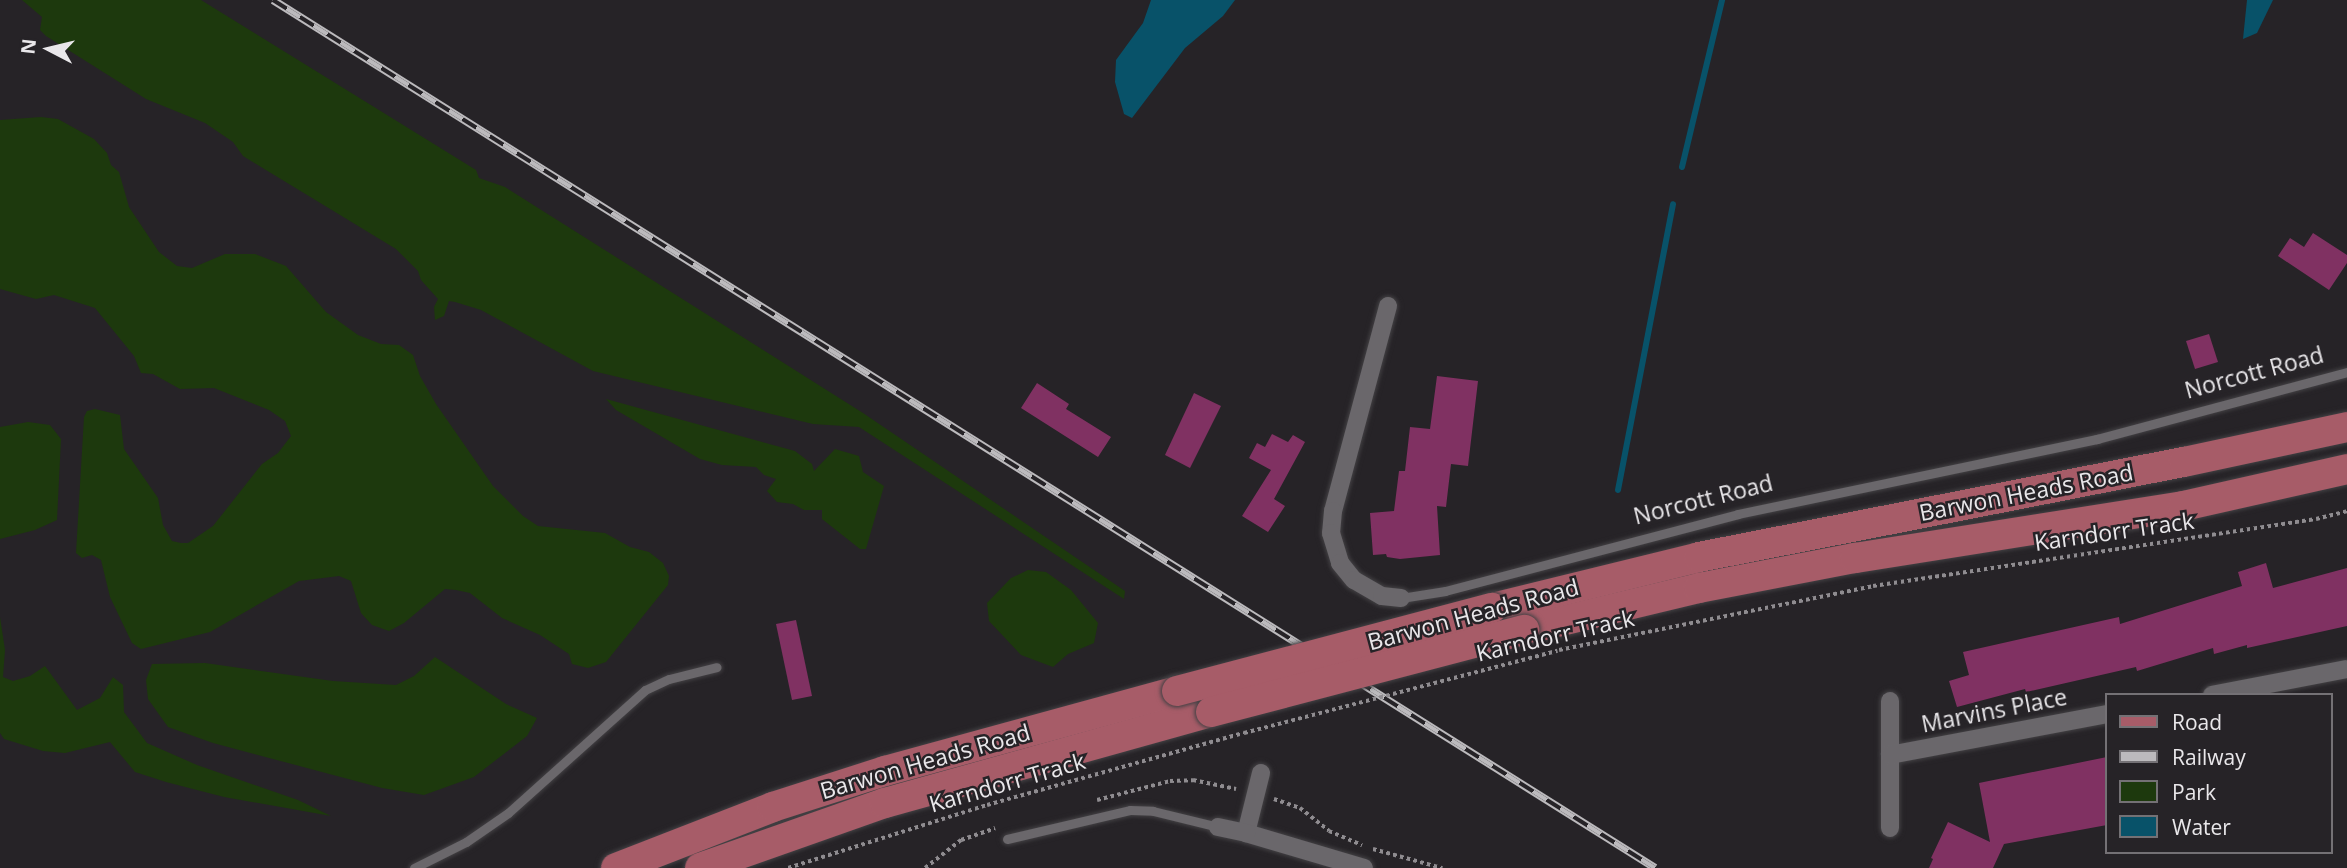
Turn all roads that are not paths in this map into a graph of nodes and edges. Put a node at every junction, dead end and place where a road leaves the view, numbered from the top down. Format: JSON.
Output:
{"nodes":[{"id":1,"x":1388,"y":306,"type":"dead end"},
{"id":2,"x":2347,"y":372,"type":"edge"},
{"id":3,"x":2347,"y":427,"type":"edge"},
{"id":4,"x":2347,"y":469,"type":"edge"},
{"id":5,"x":1401,"y":598,"type":"joint"},
{"id":6,"x":716,"y":667,"type":"dead end"},
{"id":7,"x":2347,"y":669,"type":"edge"},
{"id":8,"x":2222,"y":693,"type":"edge"},
{"id":9,"x":1890,"y":701,"type":"dead end"},
{"id":10,"x":2106,"y":714,"type":"edge"},
{"id":11,"x":1891,"y":755,"type":"junction"},
{"id":12,"x":1261,"y":773,"type":"dead end"},
{"id":13,"x":1218,"y":827,"type":"joint"},
{"id":14,"x":1890,"y":828,"type":"dead end"},
{"id":15,"x":1246,"y":834,"type":"junction"},
{"id":16,"x":1007,"y":839,"type":"dead end"},
{"id":17,"x":414,"y":868,"type":"edge"},
{"id":18,"x":616,"y":868,"type":"edge"},
{"id":19,"x":699,"y":868,"type":"edge"},
{"id":20,"x":1364,"y":868,"type":"edge"}],
"edges":[{"from":1,"to":5,"type":"street","name":"Norcott Road"},
{"from":2,"to":5,"type":"lane","name":"Norcott Road"},
{"from":3,"to":18,"type":"main road","name":"Barwon Heads Road","bridge":true},
{"from":4,"to":19,"type":"main road","name":"Barwon Heads Road","bridge":true},
{"from":6,"to":17,"type":"lane"},
{"from":7,"to":8,"type":"street"},
{"from":9,"to":11,"type":"street","name":"Marvins Place"},
{"from":10,"to":11,"type":"street","name":"Marvins Place"},
{"from":11,"to":14,"type":"street","name":"Marvins Place"},
{"from":12,"to":15,"type":"street"},
{"from":13,"to":15,"type":"street"},
{"from":13,"to":16,"type":"lane"},
{"from":15,"to":20,"type":"street"}]}
